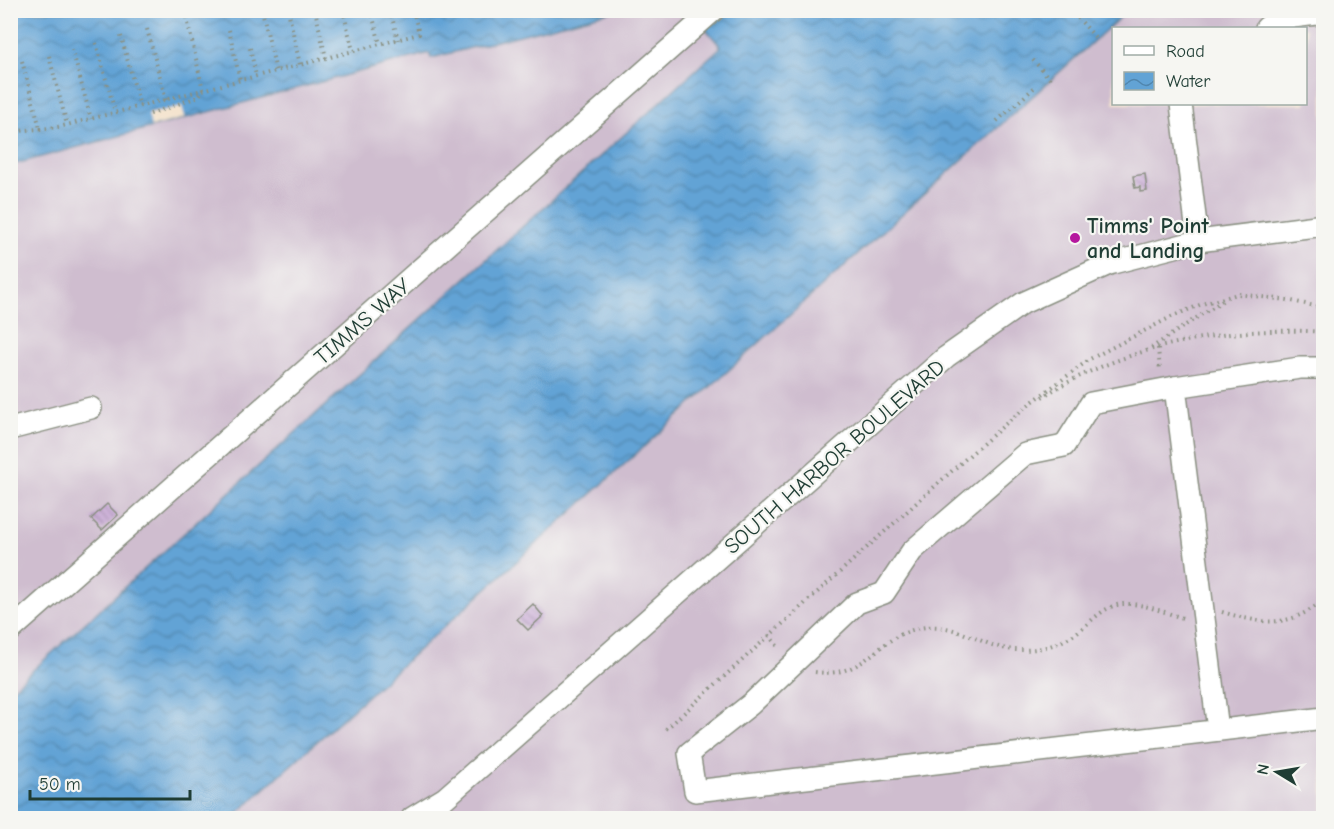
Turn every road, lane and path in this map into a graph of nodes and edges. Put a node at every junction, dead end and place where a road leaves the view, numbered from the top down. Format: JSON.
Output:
{"nodes":[{"id":1,"x":262,"y":10,"type":"edge"},
{"id":2,"x":288,"y":10,"type":"edge"},
{"id":3,"x":315,"y":10,"type":"edge"},
{"id":4,"x":343,"y":10,"type":"edge"},
{"id":5,"x":371,"y":10,"type":"edge"},
{"id":6,"x":390,"y":10,"type":"edge"},
{"id":7,"x":413,"y":10,"type":"edge"},
{"id":8,"x":714,"y":10,"type":"edge"},
{"id":9,"x":1323,"y":13,"type":"edge"},
{"id":10,"x":1078,"y":18,"type":"dead end"},
{"id":11,"x":187,"y":19,"type":"dead end"},
{"id":12,"x":1267,"y":27,"type":"edge"},
{"id":13,"x":147,"y":29,"type":"dead end"},
{"id":14,"x":229,"y":30,"type":"dead end"},
{"id":15,"x":121,"y":36,"type":"dead end"},
{"id":16,"x":1096,"y":38,"type":"dead end"},
{"id":17,"x":398,"y":40,"type":"junction"},
{"id":18,"x":96,"y":43,"type":"dead end"},
{"id":19,"x":380,"y":44,"type":"junction"},
{"id":20,"x":250,"y":48,"type":"dead end"},
{"id":21,"x":72,"y":49,"type":"dead end"},
{"id":22,"x":353,"y":51,"type":"junction"},
{"id":23,"x":48,"y":56,"type":"dead end"},
{"id":24,"x":326,"y":58,"type":"junction"},
{"id":25,"x":1033,"y":60,"type":"dead end"},
{"id":26,"x":22,"y":61,"type":"dead end"},
{"id":27,"x":300,"y":65,"type":"junction"},
{"id":28,"x":276,"y":71,"type":"junction"},
{"id":29,"x":256,"y":76,"type":"junction"},
{"id":30,"x":240,"y":80,"type":"junction"},
{"id":31,"x":1051,"y":80,"type":"dead end"},
{"id":32,"x":1035,"y":87,"type":"dead end"},
{"id":33,"x":204,"y":90,"type":"junction"},
{"id":34,"x":166,"y":100,"type":"junction"},
{"id":35,"x":1181,"y":105,"type":"edge"},
{"id":36,"x":140,"y":106,"type":"junction"},
{"id":37,"x":115,"y":112,"type":"junction"},
{"id":38,"x":150,"y":114,"type":"dead end"},
{"id":39,"x":10,"y":118,"type":"edge"},
{"id":40,"x":91,"y":119,"type":"junction"},
{"id":41,"x":997,"y":121,"type":"dead end"},
{"id":42,"x":67,"y":125,"type":"junction"},
{"id":43,"x":40,"y":128,"type":"junction"},
{"id":44,"x":13,"y":133,"type":"edge"},
{"id":45,"x":1323,"y":225,"type":"edge"},
{"id":46,"x":1198,"y":241,"type":"junction"},
{"id":47,"x":1226,"y":298,"type":"junction"},
{"id":48,"x":1323,"y":308,"type":"edge"},
{"id":49,"x":1323,"y":332,"type":"edge"},
{"id":50,"x":1148,"y":350,"type":"junction"},
{"id":51,"x":1323,"y":368,"type":"edge"},
{"id":52,"x":1175,"y":387,"type":"junction"},
{"id":53,"x":91,"y":408,"type":"dead end"},
{"id":54,"x":1024,"y":408,"type":"junction"},
{"id":55,"x":10,"y":429,"type":"edge"},
{"id":56,"x":1323,"y":600,"type":"edge"},
{"id":57,"x":1196,"y":615,"type":"junction"},
{"id":58,"x":10,"y":631,"type":"edge"},
{"id":59,"x":769,"y":635,"type":"junction"},
{"id":60,"x":796,"y":662,"type":"junction"},
{"id":61,"x":1323,"y":718,"type":"edge"},
{"id":62,"x":666,"y":729,"type":"dead end"},
{"id":63,"x":1218,"y":730,"type":"junction"},
{"id":64,"x":412,"y":819,"type":"edge"}],
"edges":[{"from":1,"to":28,"type":"path"},
{"from":2,"to":27,"type":"path"},
{"from":3,"to":24,"type":"path"},
{"from":4,"to":22,"type":"path"},
{"from":5,"to":19,"type":"path"},
{"from":6,"to":17,"type":"path"},
{"from":7,"to":17,"type":"path"},
{"from":8,"to":58,"type":"street","name":"TIMMS WAY"},
{"from":9,"to":12,"type":"street"},
{"from":10,"to":16,"type":"path"},
{"from":11,"to":33,"type":"path"},
{"from":13,"to":34,"type":"path"},
{"from":14,"to":30,"type":"path"},
{"from":15,"to":36,"type":"path"},
{"from":17,"to":19,"type":"path"},
{"from":18,"to":37,"type":"path"},
{"from":19,"to":22,"type":"path"},
{"from":20,"to":29,"type":"path"},
{"from":21,"to":40,"type":"path"},
{"from":22,"to":24,"type":"path"},
{"from":23,"to":42,"type":"path"},
{"from":24,"to":27,"type":"path"},
{"from":25,"to":31,"type":"path"},
{"from":26,"to":43,"type":"path"},
{"from":27,"to":28,"type":"path"},
{"from":28,"to":29,"type":"path"},
{"from":29,"to":30,"type":"path"},
{"from":30,"to":33,"type":"path"},
{"from":32,"to":41,"type":"path"},
{"from":33,"to":34,"type":"path"},
{"from":33,"to":38,"type":"path"},
{"from":34,"to":36,"type":"path"},
{"from":35,"to":46,"type":"street"},
{"from":36,"to":37,"type":"path"},
{"from":37,"to":40,"type":"path"},
{"from":39,"to":44,"type":"path"},
{"from":40,"to":42,"type":"path"},
{"from":42,"to":43,"type":"path"},
{"from":43,"to":44,"type":"path"},
{"from":45,"to":46,"type":"street","name":"SOUTH HARBOR BOULEVARD"},
{"from":46,"to":64,"type":"street","name":"SOUTH HARBOR BOULEVARD"},
{"from":47,"to":48,"type":"path"},
{"from":47,"to":50,"type":"path"},
{"from":47,"to":54,"type":"path"},
{"from":49,"to":50,"type":"path"},
{"from":50,"to":54,"type":"path"},
{"from":51,"to":52,"type":"street"},
{"from":52,"to":57,"type":"street"},
{"from":52,"to":60,"type":"street"},
{"from":53,"to":55,"type":"street"},
{"from":54,"to":59,"type":"path"},
{"from":56,"to":57,"type":"path"},
{"from":57,"to":60,"type":"path"},
{"from":57,"to":63,"type":"street"},
{"from":59,"to":60,"type":"path"},
{"from":59,"to":62,"type":"path"},
{"from":60,"to":63,"type":"street"},
{"from":61,"to":63,"type":"street"}]}
